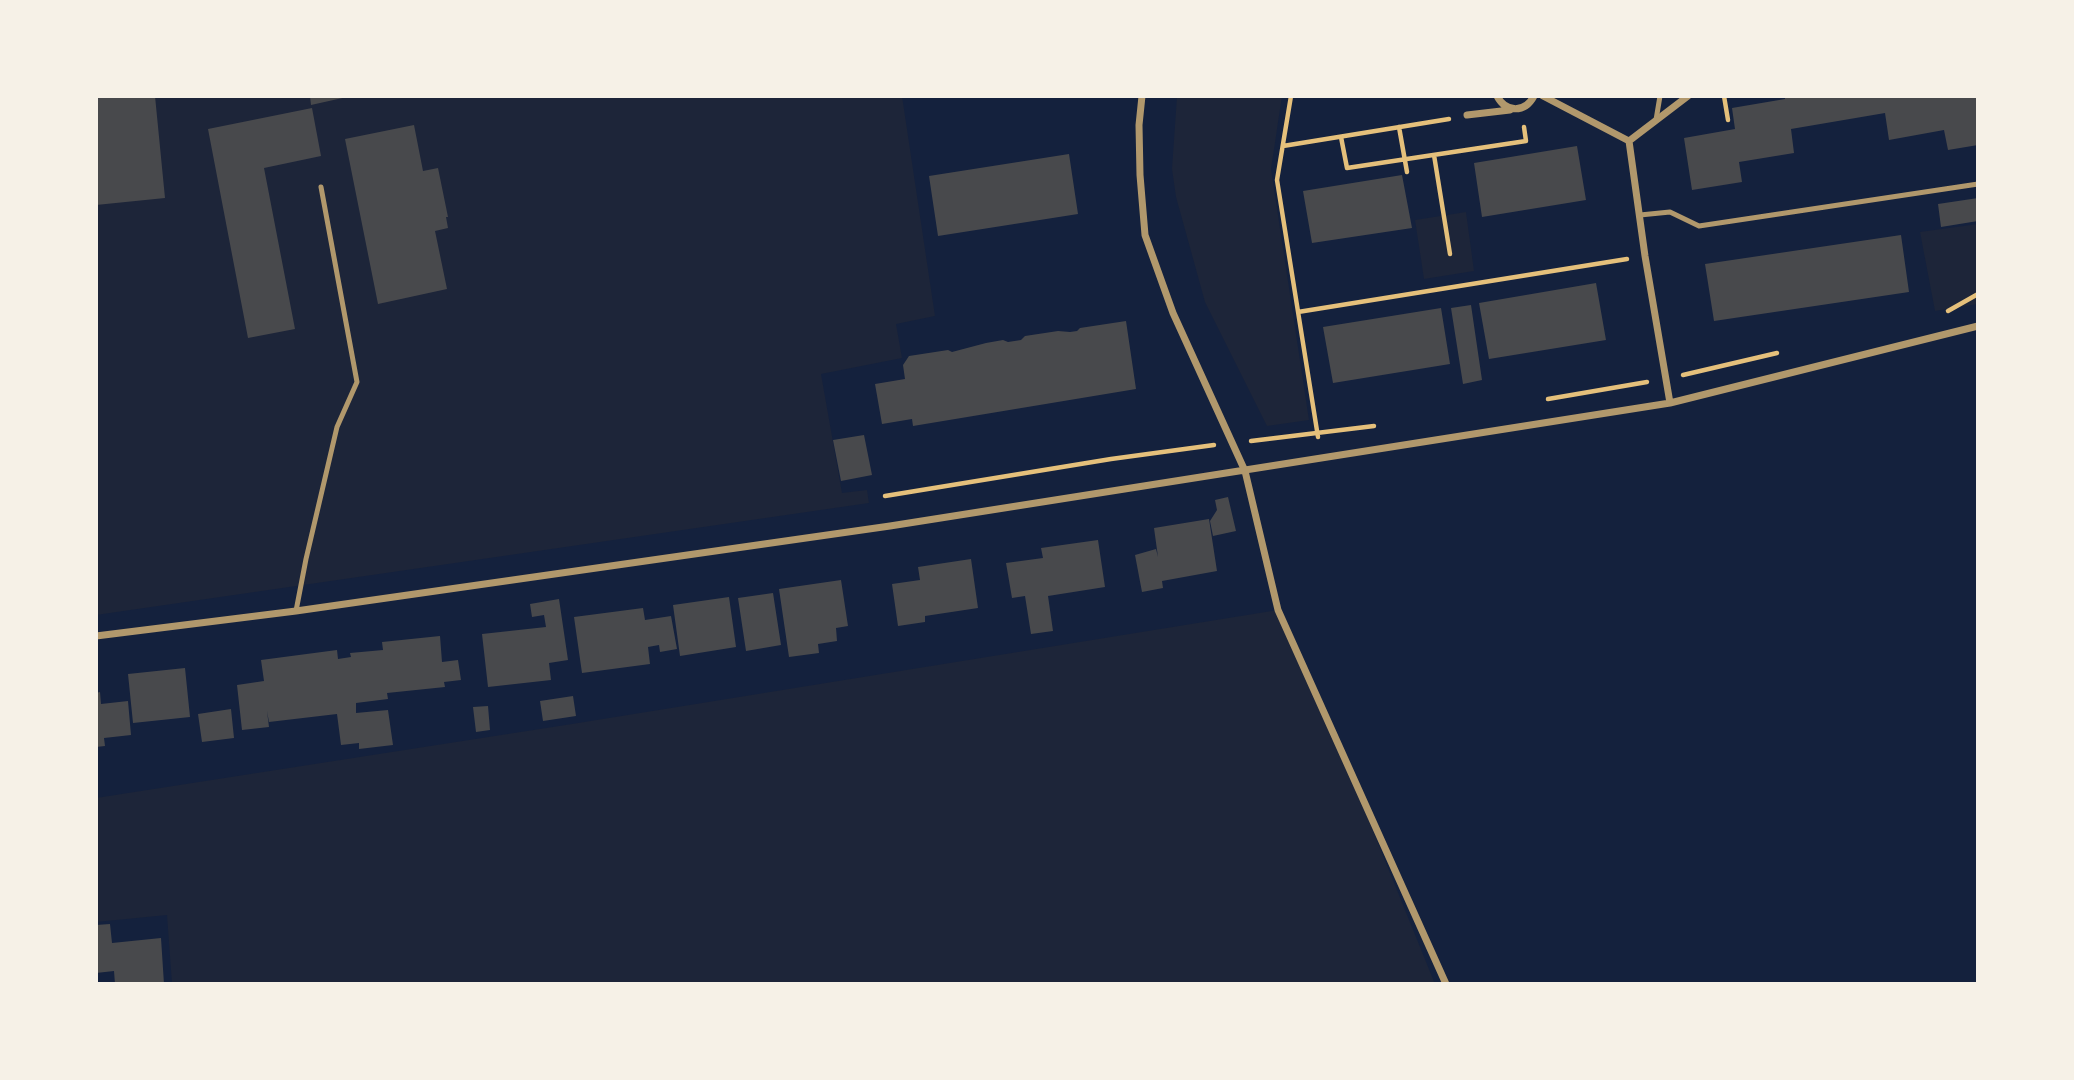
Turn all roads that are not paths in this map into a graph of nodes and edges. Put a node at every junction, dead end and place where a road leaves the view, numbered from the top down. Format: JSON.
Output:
{"nodes":[{"id":1,"x":1142,"y":96,"type":"edge"},
{"id":2,"x":1497,"y":96,"type":"edge"},
{"id":3,"x":1534,"y":96,"type":"edge"},
{"id":4,"x":1543,"y":96,"type":"edge"},
{"id":5,"x":1660,"y":96,"type":"edge"},
{"id":6,"x":1688,"y":96,"type":"edge"},
{"id":7,"x":1517,"y":109,"type":"junction"},
{"id":8,"x":1467,"y":116,"type":"road end"},
{"id":9,"x":1656,"y":120,"type":"junction"},
{"id":10,"x":1629,"y":141,"type":"junction"},
{"id":11,"x":1978,"y":184,"type":"edge"},
{"id":12,"x":321,"y":187,"type":"dead end"},
{"id":13,"x":1640,"y":215,"type":"junction"},
{"id":14,"x":1978,"y":326,"type":"edge"},
{"id":15,"x":1670,"y":403,"type":"junction"},
{"id":16,"x":1245,"y":471,"type":"junction"},
{"id":17,"x":296,"y":611,"type":"junction"},
{"id":18,"x":96,"y":636,"type":"edge"},
{"id":19,"x":1446,"y":984,"type":"edge"}],
"edges":[{"from":1,"to":16,"type":"street"},
{"from":2,"to":7,"type":"street"},
{"from":3,"to":7,"type":"street"},
{"from":4,"to":10,"type":"street"},
{"from":5,"to":9,"type":"lane"},
{"from":6,"to":9,"type":"street"},
{"from":7,"to":8,"type":"street"},
{"from":9,"to":10,"type":"street"},
{"from":10,"to":13,"type":"street"},
{"from":11,"to":13,"type":"lane"},
{"from":12,"to":17,"type":"lane"},
{"from":13,"to":15,"type":"street"},
{"from":14,"to":15,"type":"street"},
{"from":15,"to":16,"type":"street"},
{"from":16,"to":17,"type":"street"},
{"from":16,"to":19,"type":"street"},
{"from":17,"to":18,"type":"street"}]}
